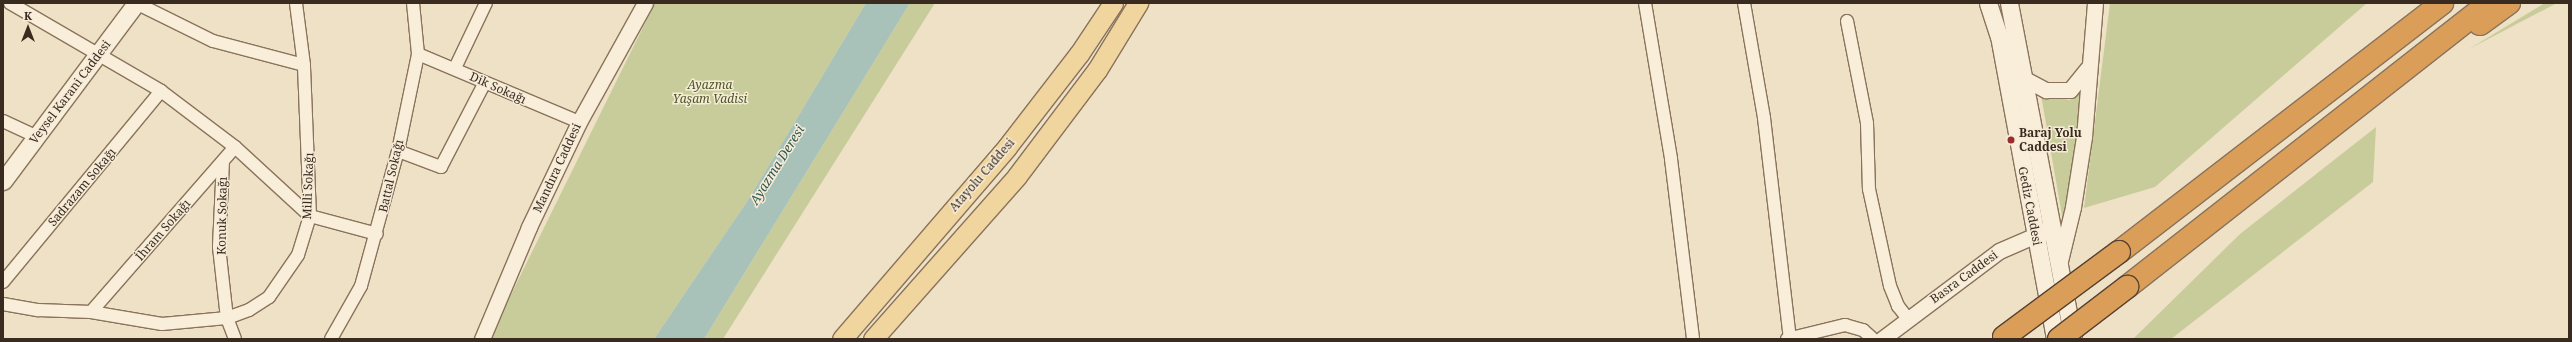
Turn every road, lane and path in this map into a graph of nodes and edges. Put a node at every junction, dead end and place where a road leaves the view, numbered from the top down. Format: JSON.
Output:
{"nodes":[{"id":1,"x":10,"y":3,"type":"edge"},
{"id":2,"x":136,"y":3,"type":"edge"},
{"id":3,"x":296,"y":3,"type":"edge"},
{"id":4,"x":413,"y":3,"type":"edge"},
{"id":5,"x":486,"y":3,"type":"edge"},
{"id":6,"x":645,"y":3,"type":"edge"},
{"id":7,"x":1112,"y":3,"type":"edge"},
{"id":8,"x":1138,"y":3,"type":"edge"},
{"id":9,"x":1645,"y":3,"type":"edge"},
{"id":10,"x":1744,"y":3,"type":"edge"},
{"id":11,"x":1988,"y":3,"type":"edge"},
{"id":12,"x":2009,"y":3,"type":"edge"},
{"id":13,"x":2095,"y":3,"type":"edge"},
{"id":14,"x":2423,"y":3,"type":"edge"},
{"id":15,"x":2442,"y":3,"type":"edge"},
{"id":16,"x":2489,"y":3,"type":"edge"},
{"id":17,"x":2510,"y":3,"type":"edge"},
{"id":18,"x":1847,"y":22,"type":"dead end"},
{"id":19,"x":99,"y":54,"type":"junction"},
{"id":20,"x":418,"y":54,"type":"junction"},
{"id":21,"x":304,"y":65,"type":"junction"},
{"id":22,"x":2088,"y":67,"type":"junction"},
{"id":23,"x":455,"y":68,"type":"junction"},
{"id":24,"x":2351,"y":73,"type":"junction"},
{"id":25,"x":2024,"y":79,"type":"junction"},
{"id":26,"x":484,"y":84,"type":"junction"},
{"id":27,"x":161,"y":91,"type":"junction"},
{"id":28,"x":3,"y":121,"type":"edge"},
{"id":29,"x":579,"y":122,"type":"junction"},
{"id":30,"x":2330,"y":128,"type":"junction"},
{"id":31,"x":37,"y":137,"type":"junction"},
{"id":32,"x":235,"y":147,"type":"junction"},
{"id":33,"x":398,"y":151,"type":"junction"},
{"id":34,"x":223,"y":161,"type":"junction"},
{"id":35,"x":3,"y":181,"type":"edge"},
{"id":36,"x":310,"y":216,"type":"junction"},
{"id":37,"x":2053,"y":229,"type":"junction"},
{"id":38,"x":2036,"y":233,"type":"junction"},
{"id":39,"x":377,"y":234,"type":"junction"},
{"id":40,"x":2059,"y":266,"type":"junction"},
{"id":41,"x":3,"y":282,"type":"edge"},
{"id":42,"x":3,"y":304,"type":"edge"},
{"id":43,"x":91,"y":312,"type":"junction"},
{"id":44,"x":227,"y":318,"type":"junction"},
{"id":45,"x":1908,"y":319,"type":"junction"},
{"id":46,"x":2003,"y":338,"type":"edge"},
{"id":47,"x":235,"y":339,"type":"edge"},
{"id":48,"x":331,"y":339,"type":"edge"},
{"id":49,"x":482,"y":339,"type":"edge"},
{"id":50,"x":842,"y":339,"type":"edge"},
{"id":51,"x":873,"y":339,"type":"edge"},
{"id":52,"x":1693,"y":339,"type":"edge"},
{"id":53,"x":1789,"y":339,"type":"edge"},
{"id":54,"x":1873,"y":339,"type":"edge"},
{"id":55,"x":1882,"y":339,"type":"edge"},
{"id":56,"x":2055,"y":339,"type":"edge"},
{"id":57,"x":2059,"y":339,"type":"edge"},
{"id":58,"x":2073,"y":339,"type":"edge"}],
"edges":[{"from":1,"to":19,"type":"street"},
{"from":2,"to":19,"type":"main road","name":"Veysel Karani Caddesi"},
{"from":2,"to":21,"type":"street"},
{"from":3,"to":21,"type":"street","name":"Milli Sokağı"},
{"from":4,"to":20,"type":"street","name":"Battal Sokağı"},
{"from":5,"to":23,"type":"street"},
{"from":6,"to":29,"type":"street","name":"Mandıra Caddesi"},
{"from":7,"to":50,"type":"main road","name":"Atayolu Caddesi"},
{"from":8,"to":51,"type":"main road"},
{"from":9,"to":52,"type":"street"},
{"from":10,"to":53,"type":"street"},
{"from":11,"to":38,"type":"main road","name":"Gediz Caddesi"},
{"from":12,"to":25,"type":"main road","name":"Gediz Caddesi"},
{"from":13,"to":22,"type":"street"},
{"from":14,"to":24,"type":"highway"},
{"from":15,"to":24,"type":"highway"},
{"from":16,"to":30,"type":"highway"},
{"from":17,"to":30,"type":"highway"},
{"from":18,"to":45,"type":"street"},
{"from":19,"to":27,"type":"street"},
{"from":19,"to":31,"type":"main road","name":"Veysel Karani Caddesi"},
{"from":20,"to":23,"type":"street","name":"Dik Sokağı"},
{"from":20,"to":33,"type":"street","name":"Battal Sokağı"},
{"from":21,"to":36,"type":"street","name":"Milli Sokağı"},
{"from":22,"to":25,"type":"street"},
{"from":22,"to":40,"type":"street"},
{"from":23,"to":26,"type":"street","name":"Dik Sokağı"},
{"from":24,"to":46,"type":"highway","bridge":true},
{"from":25,"to":37,"type":"main road","name":"Gediz Caddesi"},
{"from":26,"to":29,"type":"street","name":"Dik Sokağı"},
{"from":26,"to":33,"type":"street"},
{"from":27,"to":32,"type":"street"},
{"from":27,"to":41,"type":"street","name":"Sadrazam Sokağı"},
{"from":28,"to":31,"type":"street"},
{"from":29,"to":49,"type":"street","name":"Mandıra Caddesi"},
{"from":30,"to":57,"type":"highway","bridge":true},
{"from":31,"to":35,"type":"main road","name":"Veysel Karani Caddesi"},
{"from":32,"to":34,"type":"street","name":"İhram Sokağı"},
{"from":32,"to":36,"type":"street"},
{"from":33,"to":39,"type":"street","name":"Battal Sokağı"},
{"from":34,"to":43,"type":"street","name":"İhram Sokağı"},
{"from":34,"to":44,"type":"street","name":"Konuk Sokağı"},
{"from":36,"to":39,"type":"street"},
{"from":36,"to":44,"type":"street","name":"Milli Sokağı"},
{"from":37,"to":38,"type":"street","name":"Basra Caddesi"},
{"from":37,"to":40,"type":"main road","name":"Gediz Caddesi"},
{"from":38,"to":45,"type":"street","name":"Basra Caddesi"},
{"from":38,"to":56,"type":"main road","name":"Gediz Caddesi"},
{"from":39,"to":48,"type":"street","name":"Battal Sokağı"},
{"from":40,"to":58,"type":"main road","name":"Gediz Caddesi"},
{"from":42,"to":43,"type":"street","name":"Milli Sokağı"},
{"from":43,"to":44,"type":"street","name":"Milli Sokağı"},
{"from":44,"to":47,"type":"street","name":"Konuk Sokağı"},
{"from":45,"to":55,"type":"street","name":"Basra Caddesi"},
{"from":53,"to":54,"type":"street"}]}
